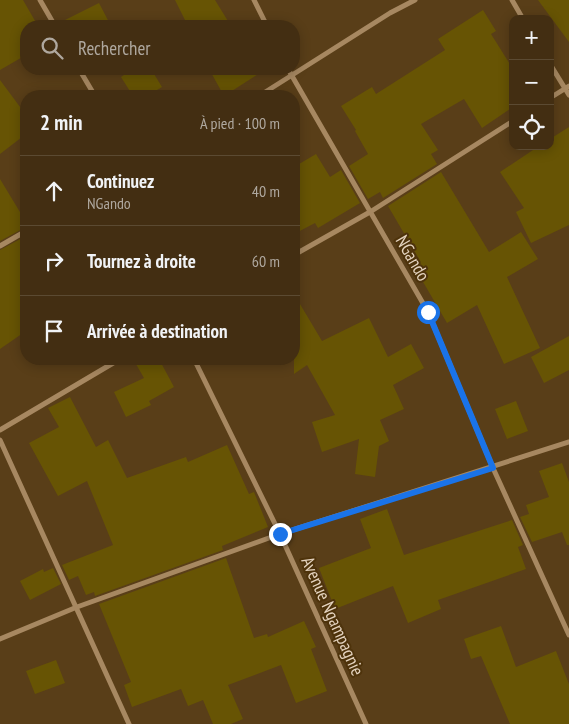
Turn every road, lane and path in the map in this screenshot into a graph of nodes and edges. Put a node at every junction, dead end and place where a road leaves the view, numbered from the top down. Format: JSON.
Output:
{"nodes":[{"id":1,"x":40,"y":0,"type":"edge"},
{"id":2,"x":254,"y":0,"type":"edge"},
{"id":3,"x":415,"y":0,"type":"edge"},
{"id":4,"x":512,"y":0,"type":"edge"},
{"id":5,"x":521,"y":15,"type":"edge"},
{"id":6,"x":52,"y":20,"type":"edge"},
{"id":7,"x":264,"y":20,"type":"edge"},
{"id":8,"x":554,"y":69,"type":"edge"},
{"id":9,"x":300,"y":72,"type":"edge"},
{"id":10,"x":83,"y":75,"type":"edge"},
{"id":11,"x":295,"y":75,"type":"edge"},
{"id":12,"x":292,"y":77,"type":"junction"},
{"id":13,"x":567,"y":87,"type":"edge"},
{"id":14,"x":91,"y":90,"type":"edge"},
{"id":15,"x":269,"y":90,"type":"edge"},
{"id":16,"x":300,"y":90,"type":"edge"},
{"id":17,"x":300,"y":91,"type":"edge"},
{"id":18,"x":554,"y":95,"type":"edge"},
{"id":19,"x":569,"y":95,"type":"edge"},
{"id":20,"x":509,"y":124,"type":"edge"},
{"id":21,"x":370,"y":212,"type":"junction"},
{"id":22,"x":20,"y":234,"type":"edge"},
{"id":23,"x":0,"y":246,"type":"edge"},
{"id":24,"x":300,"y":252,"type":"edge"},
{"id":25,"x":110,"y":365,"type":"edge"},
{"id":26,"x":197,"y":365,"type":"edge"},
{"id":27,"x":0,"y":430,"type":"edge"},
{"id":28,"x":569,"y":442,"type":"edge"},
{"id":29,"x":1,"y":444,"type":"edge"},
{"id":30,"x":493,"y":468,"type":"junction"},
{"id":31,"x":280,"y":534,"type":"junction"},
{"id":32,"x":77,"y":607,"type":"junction"},
{"id":33,"x":569,"y":635,"type":"edge"},
{"id":34,"x":0,"y":640,"type":"edge"},
{"id":35,"x":128,"y":724,"type":"edge"},
{"id":36,"x":366,"y":724,"type":"edge"}],
"edges":[{"from":1,"to":6,"type":"street"},
{"from":2,"to":7,"type":"street"},
{"from":3,"to":9,"type":"street"},
{"from":4,"to":5,"type":"street"},
{"from":8,"to":13,"type":"street"},
{"from":10,"to":14,"type":"street"},
{"from":11,"to":12,"type":"street"},
{"from":12,"to":15,"type":"street"},
{"from":12,"to":16,"type":"street","name":"NGando"},
{"from":13,"to":18,"type":"street"},
{"from":13,"to":19,"type":"street"},
{"from":17,"to":21,"type":"street","name":"NGando"},
{"from":20,"to":21,"type":"street"},
{"from":21,"to":24,"type":"street"},
{"from":21,"to":30,"type":"street","name":"NGando"},
{"from":22,"to":23,"type":"street"},
{"from":25,"to":27,"type":"street"},
{"from":26,"to":31,"type":"street","name":"Avenue Ngampagnie"},
{"from":28,"to":30,"type":"street"},
{"from":29,"to":32,"type":"street"},
{"from":30,"to":31,"type":"street"},
{"from":30,"to":33,"type":"street","name":"NGando"},
{"from":31,"to":32,"type":"street"},
{"from":31,"to":36,"type":"street","name":"Avenue Ngampagnie"},
{"from":32,"to":34,"type":"street"},
{"from":32,"to":35,"type":"street"}]}
